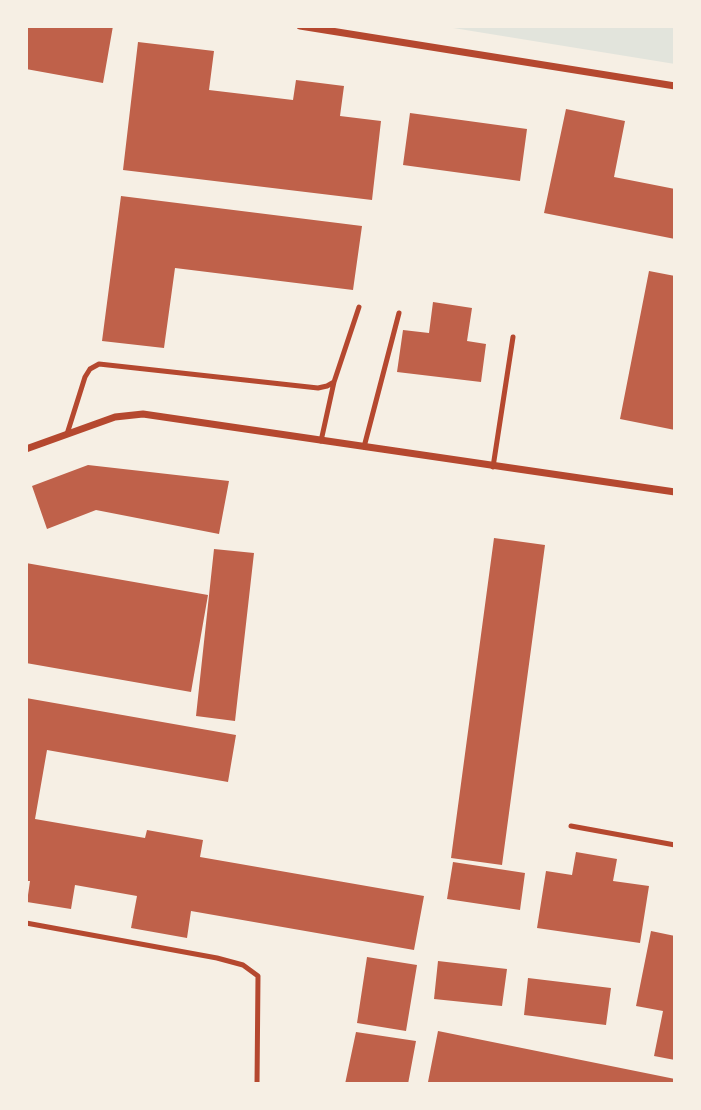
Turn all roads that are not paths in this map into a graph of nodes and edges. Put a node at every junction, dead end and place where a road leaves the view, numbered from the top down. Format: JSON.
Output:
{"nodes":[{"id":1,"x":300,"y":26,"type":"edge"},
{"id":2,"x":675,"y":86,"type":"edge"},
{"id":3,"x":359,"y":307,"type":"dead end"},
{"id":4,"x":399,"y":313,"type":"dead end"},
{"id":5,"x":513,"y":337,"type":"dead end"},
{"id":6,"x":334,"y":382,"type":"junction"},
{"id":7,"x":66,"y":434,"type":"junction"},
{"id":8,"x":321,"y":441,"type":"junction"},
{"id":9,"x":364,"y":447,"type":"junction"},
{"id":10,"x":26,"y":449,"type":"edge"},
{"id":11,"x":494,"y":467,"type":"junction"},
{"id":12,"x":675,"y":492,"type":"edge"},
{"id":13,"x":571,"y":826,"type":"dead end"},
{"id":14,"x":675,"y":845,"type":"edge"},
{"id":15,"x":26,"y":923,"type":"edge"},
{"id":16,"x":257,"y":1084,"type":"edge"}],
"edges":[{"from":1,"to":2,"type":"street"},
{"from":3,"to":6,"type":"lane"},
{"from":4,"to":9,"type":"lane"},
{"from":5,"to":11,"type":"lane"},
{"from":6,"to":7,"type":"lane"},
{"from":6,"to":8,"type":"lane"},
{"from":7,"to":8,"type":"street"},
{"from":7,"to":10,"type":"street"},
{"from":8,"to":9,"type":"street"},
{"from":9,"to":11,"type":"street"},
{"from":11,"to":12,"type":"street"},
{"from":13,"to":14,"type":"lane"},
{"from":15,"to":16,"type":"lane"}]}
